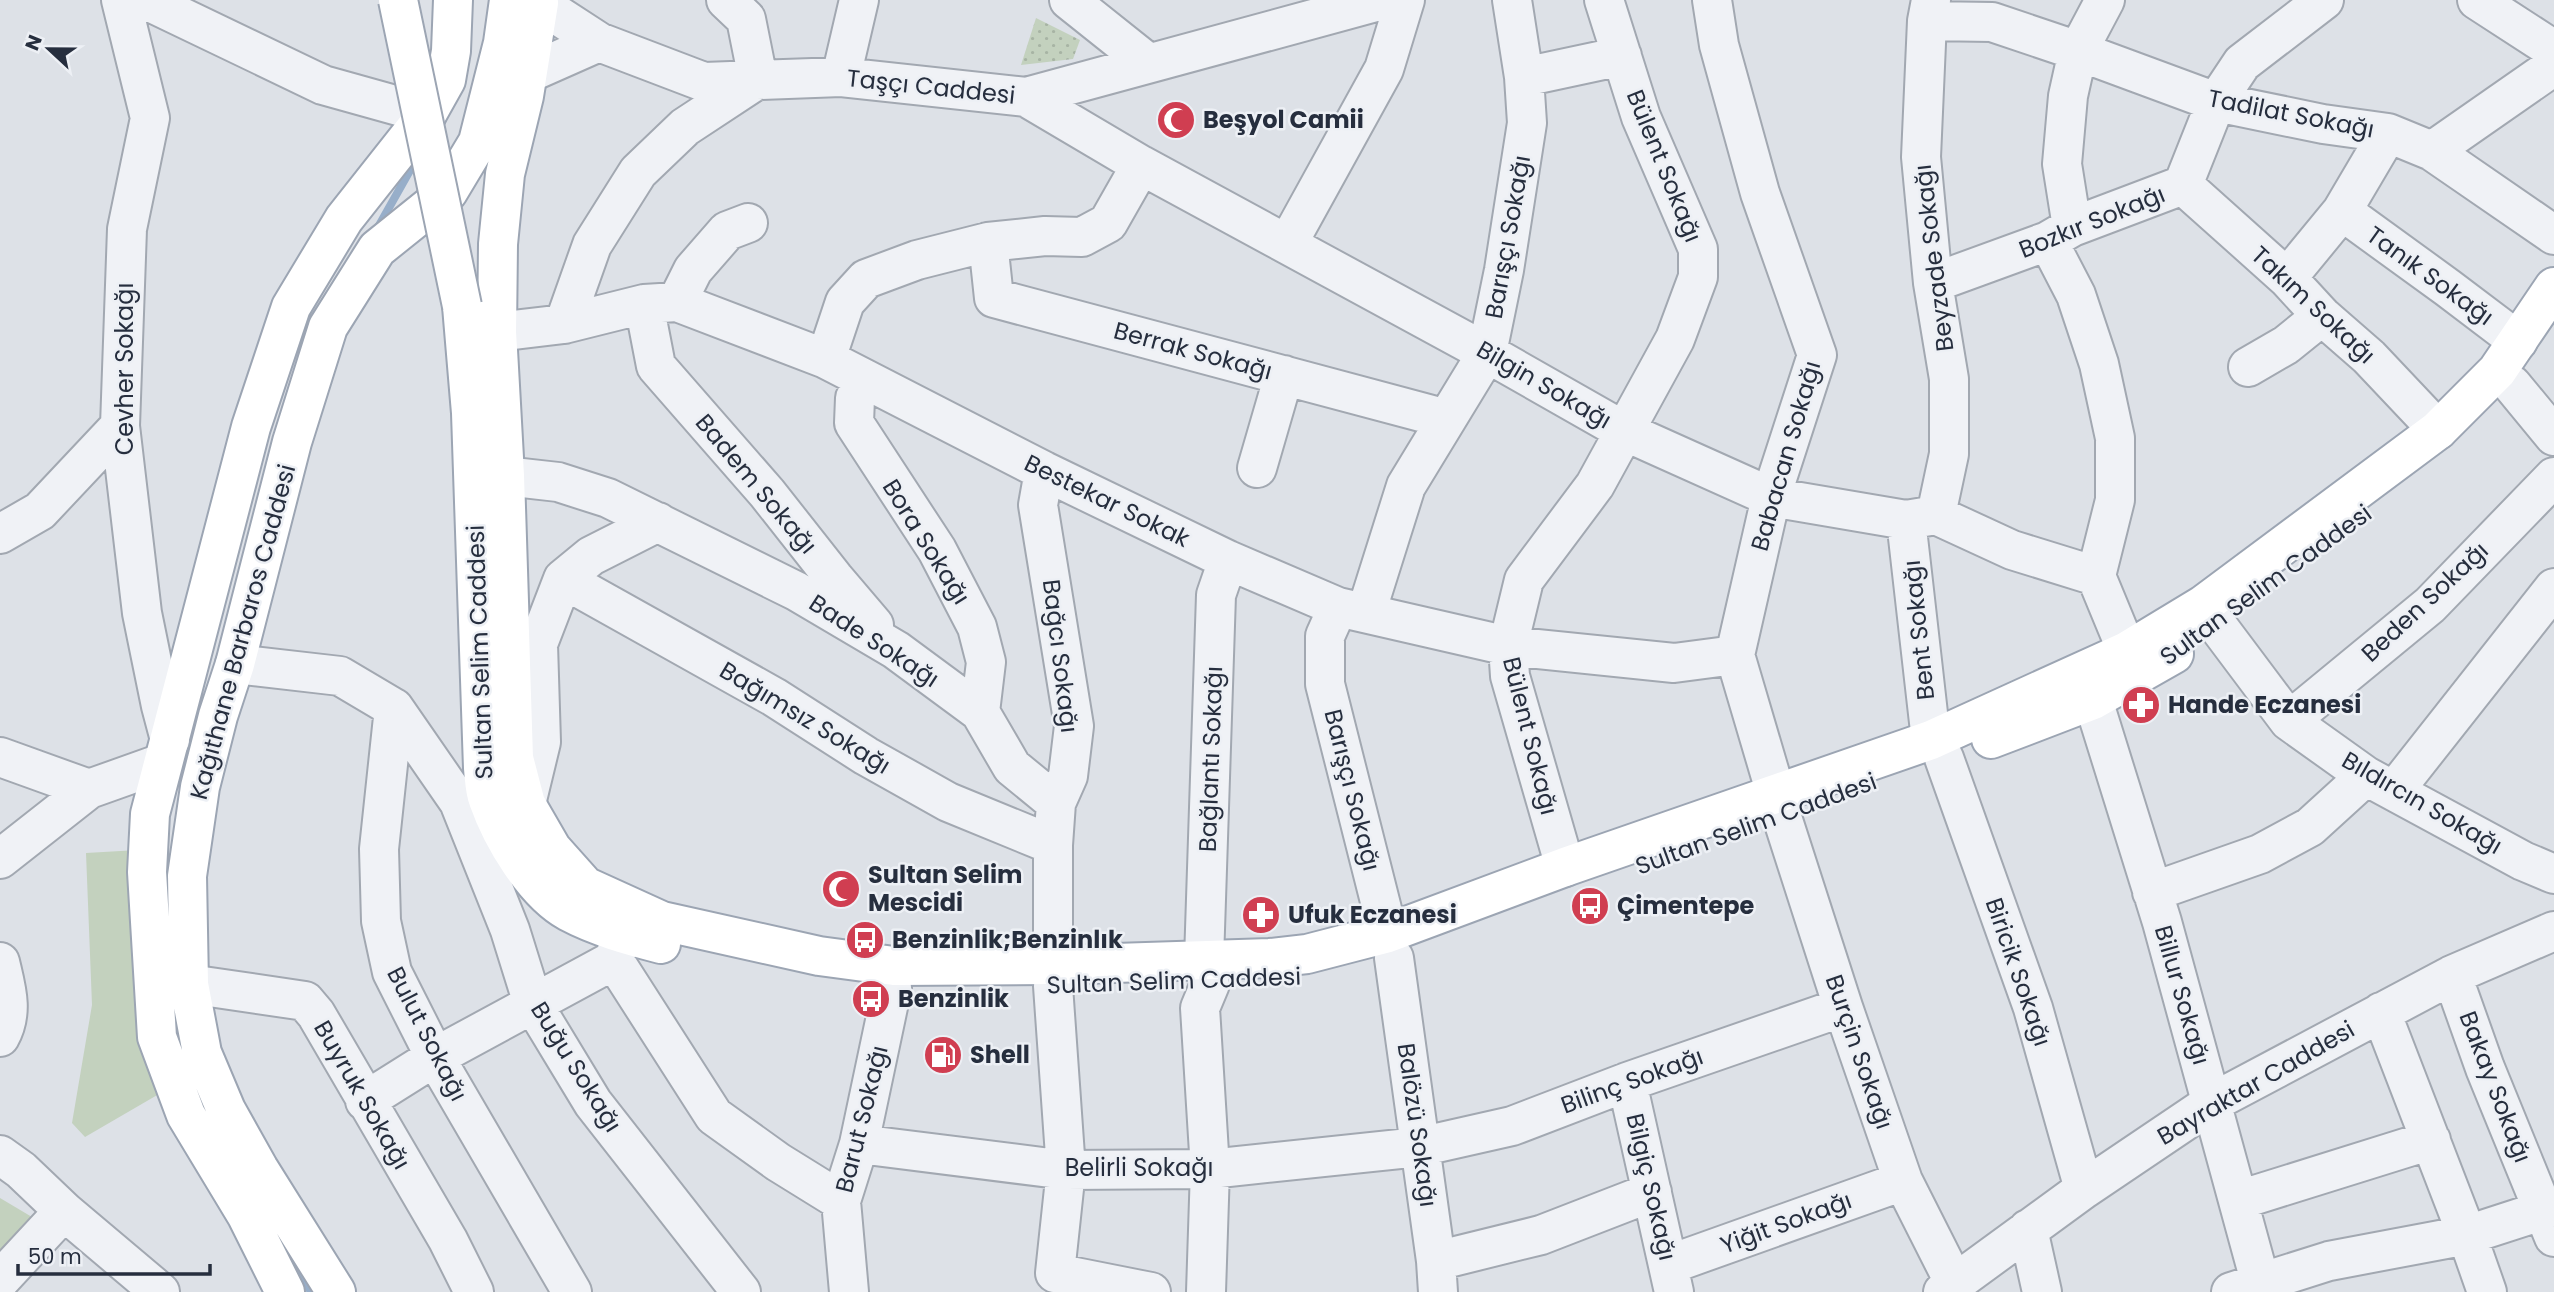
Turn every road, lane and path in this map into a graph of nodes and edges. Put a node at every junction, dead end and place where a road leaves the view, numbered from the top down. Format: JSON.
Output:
{"nodes":[{"id":1,"x":121,"y":0,"type":"edge"},
{"id":2,"x":146,"y":0,"type":"edge"},
{"id":3,"x":398,"y":0,"type":"edge"},
{"id":4,"x":453,"y":0,"type":"edge"},
{"id":5,"x":726,"y":0,"type":"edge"},
{"id":6,"x":859,"y":0,"type":"edge"},
{"id":7,"x":1069,"y":0,"type":"edge"},
{"id":8,"x":1383,"y":0,"type":"edge"},
{"id":9,"x":1405,"y":0,"type":"edge"},
{"id":10,"x":1512,"y":0,"type":"edge"},
{"id":11,"x":1604,"y":0,"type":"edge"},
{"id":12,"x":1712,"y":0,"type":"edge"},
{"id":13,"x":2105,"y":0,"type":"edge"},
{"id":14,"x":2324,"y":0,"type":"edge"},
{"id":15,"x":2477,"y":0,"type":"edge"},
{"id":16,"x":528,"y":1,"type":"edge"},
{"id":17,"x":1929,"y":11,"type":"edge"},
{"id":18,"x":600,"y":42,"type":"junction"},
{"id":19,"x":2554,"y":50,"type":"edge"},
{"id":20,"x":2078,"y":51,"type":"junction"},
{"id":21,"x":1622,"y":56,"type":"junction"},
{"id":22,"x":1148,"y":62,"type":"junction"},
{"id":23,"x":2554,"y":66,"type":"edge"},
{"id":24,"x":529,"y":73,"type":"junction"},
{"id":25,"x":841,"y":77,"type":"junction"},
{"id":26,"x":1524,"y":77,"type":"junction"},
{"id":27,"x":758,"y":79,"type":"junction"},
{"id":28,"x":1026,"y":97,"type":"junction"},
{"id":29,"x":2216,"y":102,"type":"junction"},
{"id":30,"x":427,"y":114,"type":"junction"},
{"id":31,"x":2388,"y":133,"type":"junction"},
{"id":32,"x":2432,"y":151,"type":"junction"},
{"id":33,"x":1141,"y":165,"type":"junction"},
{"id":34,"x":2183,"y":186,"type":"junction"},
{"id":35,"x":2342,"y":212,"type":"junction"},
{"id":36,"x":748,"y":223,"type":"dead end"},
{"id":37,"x":2060,"y":234,"type":"junction"},
{"id":38,"x":2554,"y":235,"type":"edge"},
{"id":39,"x":988,"y":242,"type":"junction"},
{"id":40,"x":1288,"y":243,"type":"junction"},
{"id":41,"x":2287,"y":278,"type":"junction"},
{"id":42,"x":1933,"y":283,"type":"junction"},
{"id":43,"x":2554,"y":287,"type":"edge"},
{"id":44,"x":661,"y":303,"type":"junction"},
{"id":45,"x":2322,"y":316,"type":"junction"},
{"id":46,"x":564,"y":324,"type":"junction"},
{"id":47,"x":2554,"y":330,"type":"edge"},
{"id":48,"x":497,"y":332,"type":"junction"},
{"id":49,"x":1488,"y":353,"type":"junction"},
{"id":50,"x":826,"y":359,"type":"junction"},
{"id":51,"x":2509,"y":366,"type":"junction"},
{"id":52,"x":2248,"y":367,"type":"dead end"},
{"id":53,"x":1284,"y":375,"type":"junction"},
{"id":54,"x":866,"y":380,"type":"junction"},
{"id":55,"x":1447,"y":419,"type":"junction"},
{"id":56,"x":120,"y":426,"type":"junction"},
{"id":57,"x":251,"y":427,"type":"junction"},
{"id":58,"x":2438,"y":430,"type":"junction"},
{"id":59,"x":1624,"y":431,"type":"junction"},
{"id":60,"x":2554,"y":436,"type":"edge"},
{"id":61,"x":292,"y":442,"type":"junction"},
{"id":62,"x":1257,"y":468,"type":"dead end"},
{"id":63,"x":1044,"y":471,"type":"junction"},
{"id":64,"x":505,"y":476,"type":"junction"},
{"id":65,"x":2554,"y":477,"type":"edge"},
{"id":66,"x":1771,"y":498,"type":"junction"},
{"id":67,"x":1921,"y":517,"type":"junction"},
{"id":68,"x":658,"y":522,"type":"junction"},
{"id":69,"x":0,"y":534,"type":"edge"},
{"id":70,"x":1228,"y":560,"type":"junction"},
{"id":71,"x":2096,"y":576,"type":"junction"},
{"id":72,"x":563,"y":579,"type":"junction"},
{"id":73,"x":2554,"y":589,"type":"edge"},
{"id":74,"x":1352,"y":610,"type":"junction"},
{"id":75,"x":2210,"y":615,"type":"junction"},
{"id":76,"x":1508,"y":646,"type":"junction"},
{"id":77,"x":896,"y":650,"type":"junction"},
{"id":78,"x":2127,"y":651,"type":"junction"},
{"id":79,"x":1735,"y":655,"type":"junction"},
{"id":80,"x":235,"y":664,"type":"junction"},
{"id":81,"x":185,"y":678,"type":"junction"},
{"id":82,"x":2093,"y":699,"type":"junction"},
{"id":83,"x":394,"y":708,"type":"junction"},
{"id":84,"x":979,"y":712,"type":"junction"},
{"id":85,"x":2290,"y":721,"type":"junction"},
{"id":86,"x":1937,"y":749,"type":"junction"},
{"id":87,"x":166,"y":751,"type":"junction"},
{"id":88,"x":0,"y":757,"type":"edge"},
{"id":89,"x":2380,"y":784,"type":"junction"},
{"id":90,"x":89,"y":789,"type":"junction"},
{"id":91,"x":1056,"y":803,"type":"junction"},
{"id":92,"x":526,"y":804,"type":"junction"},
{"id":93,"x":1779,"y":804,"type":"junction"},
{"id":94,"x":1053,"y":845,"type":"junction"},
{"id":95,"x":0,"y":859,"type":"edge"},
{"id":96,"x":2554,"y":874,"type":"edge"},
{"id":97,"x":1573,"y":877,"type":"junction"},
{"id":98,"x":2152,"y":892,"type":"junction"},
{"id":99,"x":2554,"y":932,"type":"edge"},
{"id":100,"x":1391,"y":946,"type":"junction"},
{"id":101,"x":618,"y":947,"type":"junction"},
{"id":102,"x":0,"y":962,"type":"edge"},
{"id":103,"x":1207,"y":972,"type":"junction"},
{"id":104,"x":1053,"y":975,"type":"junction"},
{"id":105,"x":2452,"y":975,"type":"junction"},
{"id":106,"x":893,"y":977,"type":"junction"},
{"id":107,"x":189,"y":984,"type":"junction"},
{"id":108,"x":533,"y":1003,"type":"junction"},
{"id":109,"x":1843,"y":1007,"type":"junction"},
{"id":110,"x":2381,"y":1012,"type":"junction"},
{"id":111,"x":0,"y":1037,"type":"edge"},
{"id":112,"x":435,"y":1057,"type":"junction"},
{"id":113,"x":1627,"y":1082,"type":"junction"},
{"id":114,"x":365,"y":1101,"type":"junction"},
{"id":115,"x":2213,"y":1102,"type":"junction"},
{"id":116,"x":2431,"y":1140,"type":"junction"},
{"id":117,"x":859,"y":1144,"type":"junction"},
{"id":118,"x":1419,"y":1147,"type":"junction"},
{"id":119,"x":0,"y":1155,"type":"edge"},
{"id":120,"x":1210,"y":1169,"type":"junction"},
{"id":121,"x":1066,"y":1170,"type":"junction"},
{"id":122,"x":1903,"y":1181,"type":"junction"},
{"id":123,"x":2084,"y":1189,"type":"junction"},
{"id":124,"x":1652,"y":1192,"type":"junction"},
{"id":125,"x":2239,"y":1200,"type":"junction"},
{"id":126,"x":841,"y":1201,"type":"junction"},
{"id":127,"x":64,"y":1210,"type":"junction"},
{"id":128,"x":2549,"y":1224,"type":"edge"},
{"id":129,"x":2028,"y":1229,"type":"junction"},
{"id":130,"x":2467,"y":1235,"type":"junction"},
{"id":131,"x":1437,"y":1276,"type":"edge"},
{"id":132,"x":1671,"y":1279,"type":"edge"},
{"id":133,"x":0,"y":1280,"type":"edge"},
{"id":134,"x":1949,"y":1288,"type":"edge"},
{"id":135,"x":2252,"y":1289,"type":"edge"},
{"id":136,"x":160,"y":1292,"type":"edge"},
{"id":137,"x":285,"y":1292,"type":"edge"},
{"id":138,"x":336,"y":1292,"type":"edge"},
{"id":139,"x":474,"y":1292,"type":"edge"},
{"id":140,"x":572,"y":1292,"type":"edge"},
{"id":141,"x":741,"y":1292,"type":"edge"},
{"id":142,"x":849,"y":1292,"type":"edge"},
{"id":143,"x":1151,"y":1292,"type":"edge"},
{"id":144,"x":1206,"y":1292,"type":"edge"},
{"id":145,"x":2042,"y":1292,"type":"edge"},
{"id":146,"x":2487,"y":1292,"type":"edge"}],
"edges":[{"from":1,"to":56,"type":"street","name":"Cevher Sokağı"},
{"from":2,"to":30,"type":"street"},
{"from":3,"to":101,"type":"main road","name":"Sultan Selim Caddesi","bridge":true},
{"from":4,"to":30,"type":"main road","name":"Kağıthane Barbaros Caddesi"},
{"from":5,"to":27,"type":"street"},
{"from":6,"to":25,"type":"street"},
{"from":7,"to":22,"type":"street"},
{"from":8,"to":22,"type":"street","name":"Taşçı Caddesi"},
{"from":9,"to":40,"type":"street"},
{"from":10,"to":26,"type":"street","name":"Barışçı Sokağı"},
{"from":11,"to":21,"type":"street","name":"Bülent Sokağı"},
{"from":12,"to":66,"type":"street","name":"Babacan Sokağı"},
{"from":13,"to":20,"type":"street"},
{"from":14,"to":29,"type":"street","name":"Bozkır Sokağı"},
{"from":15,"to":19,"type":"street"},
{"from":16,"to":18,"type":"street","name":"Taşçı Caddesi"},
{"from":16,"to":24,"type":"main road","name":"Sultan Selim Caddesi"},
{"from":16,"to":61,"type":"main road","name":"Kağıthane Barbaros Caddesi"},
{"from":17,"to":20,"type":"street","name":"Tadilat Sokağı"},
{"from":17,"to":42,"type":"street","name":"Beyzade Sokağı"},
{"from":18,"to":24,"type":"street"},
{"from":18,"to":27,"type":"street","name":"Taşçı Caddesi"},
{"from":20,"to":29,"type":"street","name":"Tadilat Sokağı"},
{"from":20,"to":37,"type":"street"},
{"from":21,"to":26,"type":"street"},
{"from":21,"to":59,"type":"street","name":"Bülent Sokağı"},
{"from":22,"to":28,"type":"street","name":"Taşçı Caddesi"},
{"from":23,"to":32,"type":"street"},
{"from":24,"to":48,"type":"main road","name":"Sultan Selim Caddesi"},
{"from":25,"to":27,"type":"street","name":"Taşçı Caddesi"},
{"from":25,"to":28,"type":"street","name":"Taşçı Caddesi"},
{"from":26,"to":49,"type":"street","name":"Barışçı Sokağı"},
{"from":27,"to":46,"type":"street"},
{"from":28,"to":33,"type":"street","name":"Bilgin Sokağı"},
{"from":29,"to":31,"type":"street","name":"Tadilat Sokağı"},
{"from":29,"to":34,"type":"street","name":"Bozkır Sokağı"},
{"from":30,"to":57,"type":"main road","name":"Kağıthane Barbaros Caddesi"},
{"from":31,"to":32,"type":"street","name":"Tadilat Sokağı"},
{"from":31,"to":35,"type":"street"},
{"from":32,"to":38,"type":"street","name":"Tadilat Sokağı"},
{"from":33,"to":39,"type":"street"},
{"from":33,"to":40,"type":"street","name":"Bilgin Sokağı"},
{"from":34,"to":37,"type":"street","name":"Bozkır Sokağı"},
{"from":34,"to":41,"type":"street","name":"Takım Sokağı"},
{"from":35,"to":41,"type":"street"},
{"from":35,"to":51,"type":"street","name":"Tanık Sokağı"},
{"from":36,"to":44,"type":"street"},
{"from":37,"to":42,"type":"street","name":"Bozkır Sokağı"},
{"from":37,"to":71,"type":"street"},
{"from":39,"to":50,"type":"street"},
{"from":39,"to":53,"type":"street","name":"Berrak Sokağı"},
{"from":40,"to":49,"type":"street","name":"Bilgin Sokağı"},
{"from":41,"to":45,"type":"street","name":"Takım Sokağı"},
{"from":42,"to":67,"type":"street","name":"Beyzade Sokağı"},
{"from":43,"to":51,"type":"main road","name":"Sultan Selim Caddesi"},
{"from":44,"to":46,"type":"street"},
{"from":44,"to":50,"type":"street","name":"Bestekar Sokak"},
{"from":44,"to":77,"type":"street","name":"Badem Sokağı"},
{"from":45,"to":52,"type":"street"},
{"from":45,"to":58,"type":"street","name":"Takım Sokağı"},
{"from":46,"to":48,"type":"street"},
{"from":47,"to":51,"type":"main road","name":"Sultan Selim Caddesi"},
{"from":48,"to":64,"type":"main road","name":"Sultan Selim Caddesi"},
{"from":49,"to":55,"type":"street","name":"Barışçı Sokağı"},
{"from":49,"to":59,"type":"street","name":"Bilgin Sokağı"},
{"from":50,"to":54,"type":"street","name":"Bestekar Sokak"},
{"from":51,"to":58,"type":"main road","name":"Sultan Selim Caddesi"},
{"from":51,"to":60,"type":"street","name":"Tanık Sokağı"},
{"from":51,"to":75,"type":"main road","name":"Sultan Selim Caddesi"},
{"from":53,"to":55,"type":"street","name":"Berrak Sokağı"},
{"from":53,"to":62,"type":"street"},
{"from":54,"to":63,"type":"street","name":"Bestekar Sokak"},
{"from":54,"to":84,"type":"street","name":"Bora Sokağı"},
{"from":55,"to":74,"type":"street","name":"Barışçı Sokağı"},
{"from":56,"to":69,"type":"street"},
{"from":56,"to":87,"type":"street","name":"Cevher Sokağı"},
{"from":57,"to":61,"type":"main road"},
{"from":57,"to":81,"type":"main road","name":"Kağıthane Barbaros Caddesi"},
{"from":58,"to":75,"type":"main road","name":"Sultan Selim Caddesi"},
{"from":59,"to":66,"type":"street","name":"Bilgin Sokağı"},
{"from":59,"to":76,"type":"street","name":"Bülent Sokağı"},
{"from":61,"to":80,"type":"main road","name":"Kağıthane Barbaros Caddesi"},
{"from":63,"to":70,"type":"street","name":"Bestekar Sokak"},
{"from":63,"to":91,"type":"street","name":"Bağcı Sokağı"},
{"from":64,"to":68,"type":"street","name":"Bade Sokağı"},
{"from":64,"to":92,"type":"main road","name":"Sultan Selim Caddesi"},
{"from":65,"to":85,"type":"street","name":"Beden Sokağı"},
{"from":66,"to":67,"type":"street","name":"Bilgin Sokağı"},
{"from":66,"to":79,"type":"street","name":"Babacan Sokağı"},
{"from":67,"to":71,"type":"street","name":"Bilgin Sokağı"},
{"from":67,"to":86,"type":"street","name":"Bent Sokağı"},
{"from":68,"to":72,"type":"street"},
{"from":68,"to":77,"type":"street","name":"Bade Sokağı"},
{"from":70,"to":74,"type":"street","name":"Bestekar Sokak"},
{"from":70,"to":103,"type":"street","name":"Bağlantı Sokağı"},
{"from":71,"to":78,"type":"street"},
{"from":72,"to":92,"type":"street"},
{"from":72,"to":94,"type":"street","name":"Bağımsız Sokağı"},
{"from":73,"to":89,"type":"street"},
{"from":74,"to":76,"type":"street","name":"Bestekar Sokak"},
{"from":74,"to":100,"type":"street","name":"Barışçı Sokağı"},
{"from":75,"to":78,"type":"main road","name":"Sultan Selim Caddesi"},
{"from":75,"to":82,"type":"main road","name":"Sultan Selim Caddesi"},
{"from":75,"to":85,"type":"street","name":"Bıldırcın Sokağı"},
{"from":76,"to":79,"type":"street","name":"Bestekar Sokak"},
{"from":76,"to":97,"type":"street","name":"Bülent Sokağı"},
{"from":77,"to":84,"type":"street","name":"Bade Sokağı"},
{"from":78,"to":86,"type":"main road","name":"Sultan Selim Caddesi"},
{"from":79,"to":93,"type":"street","name":"Babacan Sokağı"},
{"from":80,"to":81,"type":"main road"},
{"from":80,"to":83,"type":"street"},
{"from":80,"to":107,"type":"main road","name":"Kağıthane Barbaros Caddesi"},
{"from":81,"to":87,"type":"main road","name":"Kağıthane Barbaros Caddesi"},
{"from":82,"to":86,"type":"main road","name":"Sultan Selim Caddesi"},
{"from":82,"to":98,"type":"street","name":"Billur Sokağı"},
{"from":83,"to":108,"type":"street","name":"Buğu Sokağı"},
{"from":83,"to":112,"type":"street","name":"Bulut Sokağı"},
{"from":84,"to":91,"type":"street","name":"Bade Sokağı"},
{"from":85,"to":89,"type":"street","name":"Bıldırcın Sokağı"},
{"from":86,"to":93,"type":"main road","name":"Sultan Selim Caddesi"},
{"from":86,"to":123,"type":"street","name":"Biricik Sokağı"},
{"from":87,"to":90,"type":"street"},
{"from":87,"to":137,"type":"main road","name":"Kağıthane Barbaros Caddesi"},
{"from":88,"to":90,"type":"street"},
{"from":89,"to":96,"type":"street","name":"Bıldırcın Sokağı"},
{"from":89,"to":98,"type":"street"},
{"from":90,"to":95,"type":"street"},
{"from":91,"to":94,"type":"street","name":"Bağcı Sokağı"},
{"from":92,"to":106,"type":"main road","name":"Sultan Selim Caddesi"},
{"from":93,"to":97,"type":"main road","name":"Sultan Selim Caddesi"},
{"from":93,"to":109,"type":"street","name":"Burçin Sokağı"},
{"from":94,"to":104,"type":"street","name":"Bağcı Sokağı"},
{"from":97,"to":100,"type":"main road","name":"Sultan Selim Caddesi"},
{"from":98,"to":115,"type":"street","name":"Billur Sokağı"},
{"from":99,"to":105,"type":"street","name":"Bayraktar Caddesi"},
{"from":100,"to":103,"type":"main road","name":"Sultan Selim Caddesi"},
{"from":100,"to":118,"type":"street","name":"Balözü Sokağı"},
{"from":101,"to":106,"type":"main road","name":"Sultan Selim Caddesi"},
{"from":101,"to":108,"type":"street"},
{"from":101,"to":126,"type":"street"},
{"from":102,"to":111,"type":"street"},
{"from":103,"to":104,"type":"main road","name":"Sultan Selim Caddesi"},
{"from":103,"to":120,"type":"street","name":"Bağlantı Sokağı"},
{"from":104,"to":106,"type":"main road","name":"Sultan Selim Caddesi"},
{"from":104,"to":121,"type":"street","name":"Bağcı Sokağı"},
{"from":105,"to":110,"type":"street","name":"Bayraktar Caddesi"},
{"from":105,"to":128,"type":"street","name":"Bakay Sokağı"},
{"from":106,"to":117,"type":"street","name":"Barut Sokağı"},
{"from":107,"to":114,"type":"street","name":"Buyruk Sokağı"},
{"from":107,"to":138,"type":"main road","name":"Kağıthane Barbaros Caddesi"},
{"from":108,"to":112,"type":"street"},
{"from":108,"to":141,"type":"street","name":"Buğu Sokağı"},
{"from":109,"to":113,"type":"street","name":"Bilinç Sokağı"},
{"from":109,"to":122,"type":"street","name":"Burçin Sokağı"},
{"from":110,"to":115,"type":"street","name":"Bayraktar Caddesi"},
{"from":110,"to":116,"type":"street"},
{"from":112,"to":114,"type":"street"},
{"from":112,"to":140,"type":"street","name":"Bulut Sokağı"},
{"from":113,"to":118,"type":"street","name":"Bilinç Sokağı"},
{"from":113,"to":124,"type":"street","name":"Bilgiç Sokağı"},
{"from":114,"to":139,"type":"street","name":"Buyruk Sokağı"},
{"from":115,"to":123,"type":"street","name":"Bayraktar Caddesi"},
{"from":115,"to":125,"type":"street","name":"Billur Sokağı"},
{"from":116,"to":125,"type":"street"},
{"from":116,"to":130,"type":"street"},
{"from":117,"to":121,"type":"street","name":"Belirli Sokağı"},
{"from":117,"to":126,"type":"street","name":"Barut Sokağı"},
{"from":118,"to":120,"type":"street","name":"Belirli Sokağı"},
{"from":118,"to":131,"type":"street","name":"Balözü Sokağı"},
{"from":119,"to":127,"type":"street"},
{"from":120,"to":121,"type":"street","name":"Belirli Sokağı"},
{"from":120,"to":144,"type":"street","name":"Bağlantı Sokağı"},
{"from":121,"to":143,"type":"street","name":"Bağcı Sokağı"},
{"from":122,"to":132,"type":"street","name":"Yiğit Sokağı"},
{"from":122,"to":134,"type":"street","name":"Burçin Sokağı"},
{"from":123,"to":129,"type":"street","name":"Bayraktar Caddesi"},
{"from":124,"to":131,"type":"street"},
{"from":124,"to":132,"type":"street","name":"Bilgiç Sokağı"},
{"from":125,"to":135,"type":"street","name":"Billur Sokağı"},
{"from":126,"to":142,"type":"street","name":"Barut Sokağı"},
{"from":127,"to":133,"type":"street"},
{"from":127,"to":136,"type":"street"},
{"from":128,"to":130,"type":"street"},
{"from":129,"to":134,"type":"street","name":"Bayraktar Caddesi"},
{"from":129,"to":145,"type":"street"},
{"from":130,"to":135,"type":"street"},
{"from":130,"to":146,"type":"street"}]}
